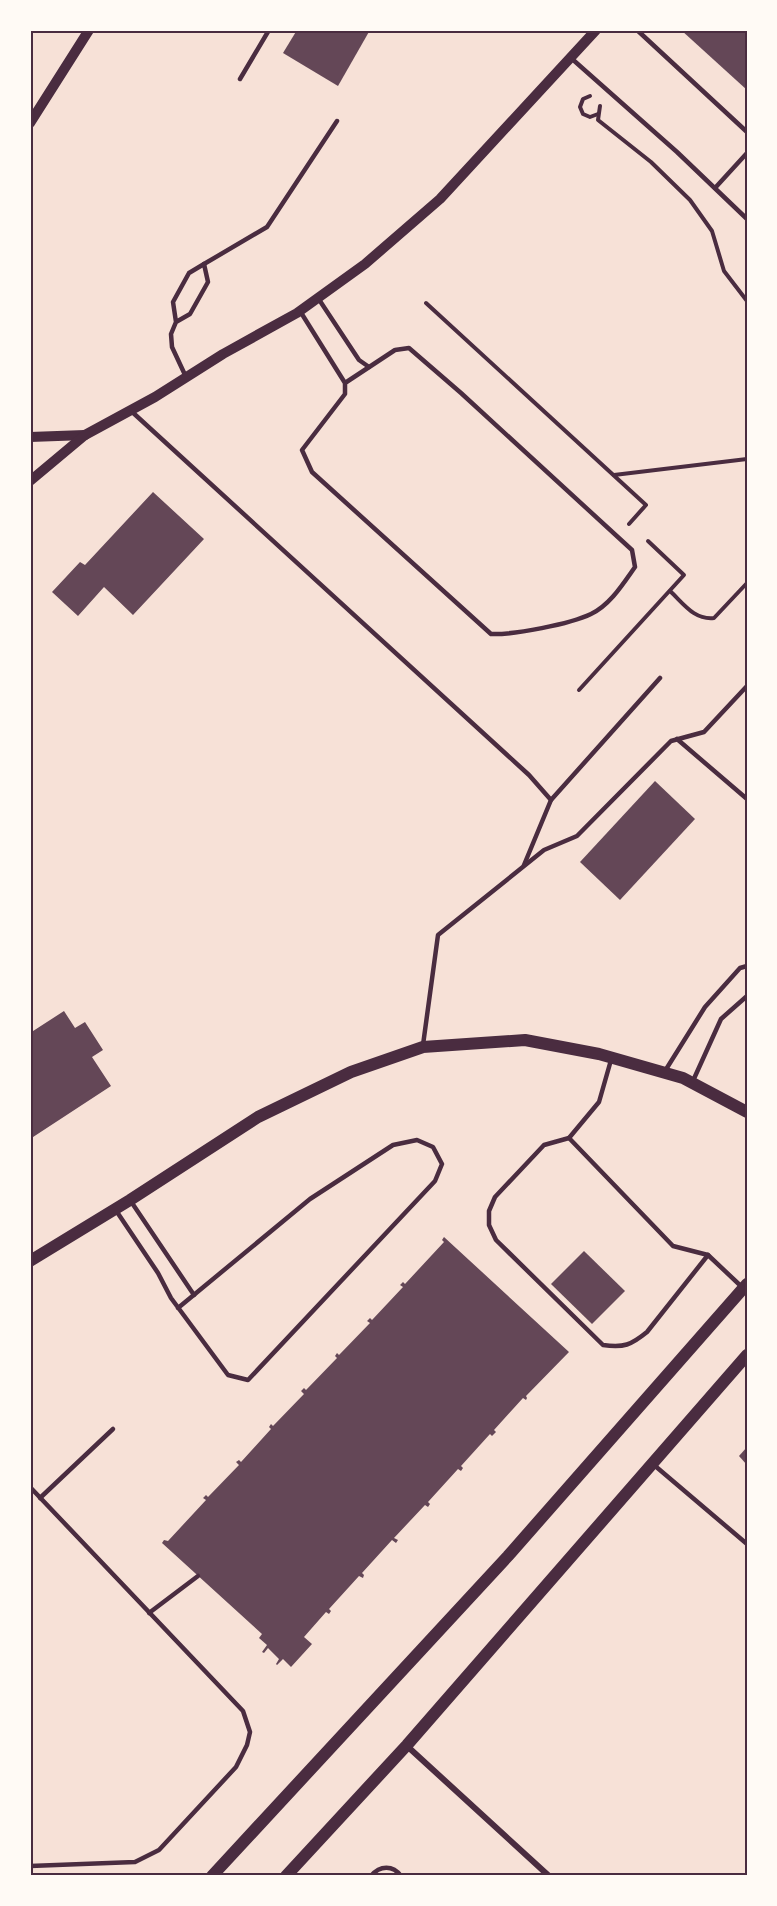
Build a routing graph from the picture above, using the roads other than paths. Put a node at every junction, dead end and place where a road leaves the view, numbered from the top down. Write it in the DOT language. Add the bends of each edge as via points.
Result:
graph roads {
  1 [pos="89,30"];
  2 [pos="269,30"];
  3 [pos="596,30"];
  4 [pos="637,30"];
  5 [pos="571,58"];
  6 [pos="240,79"];
  7 [pos="337,121"];
  8 [pos="30,123"];
  9 [pos="747,132"];
  10 [pos="747,153"];
  11 [pos="715,188"];
  12 [pos="747,219"];
  13 [pos="204,264"];
  14 [pos="318,298"];
  15 [pos="300,311"];
  16 [pos="176,322"];
  17 [pos="369,367"];
  18 [pos="186,377"];
  19 [pos="345,383"];
  20 [pos="130,410"];
  21 [pos="85,435"];
  22 [pos="30,437"];
  23 [pos="30,481"];
  24 [pos="660,678"];
  25 [pos="747,686"];
  26 [pos="677,739"];
  27 [pos="551,800"];
  28 [pos="747,800"];
  29 [pos="523,867"];
  30 [pos="747,966"];
  31 [pos="747,996"];
  32 [pos="423,1047"];
  33 [pos="612,1058"];
  34 [pos="664,1072"];
  35 [pos="692,1083"];
  36 [pos="747,1112"];
  37 [pos="569,1138"];
  38 [pos="130,1200"];
  39 [pos="115,1209"];
  40 [pos="708,1256"];
  41 [pos="30,1261"];
  42 [pos="745,1286"];
  43 [pos="194,1295"];
  44 [pos="178,1308"];
  45 [pos="747,1355"];
  46 [pos="113,1429"];
  47 [pos="652,1463"];
  48 [pos="30,1487"];
  49 [pos="40,1498"];
  50 [pos="747,1544"];
  51 [pos="198,1576"];
  52 [pos="149,1613"];
  53 [pos="407,1745"];
  54 [pos="30,1866"];
  55 [pos="212,1876"];
  56 [pos="286,1876"];
  57 [pos="371,1876"];
  58 [pos="402,1876"];
  59 [pos="549,1876"];
  1 -- 8 [label="street"];
  2 -- 6 [label="lane"];
  3 -- 5 [label="street"];
  4 -- 9 [label="lane"];
  5 -- 11 [label="lane"];
  5 -- 14 [label="street" via="440,200"];
  7 -- 13 [label="lane" via="267,227"];
  10 -- 11 [label="lane"];
  11 -- 12 [label="lane"];
  13 -- 16 [label="lane" via="189,273 173,302"];
  13 -- 16 [label="lane" via="208,282 190,314"];
  14 -- 15 [label="street"];
  14 -- 17 [label="lane" via="359,360"];
  15 -- 18 [label="street"];
  15 -- 19 [label="lane"];
  16 -- 18 [label="lane" via="171,334 172,348"];
  17 -- 19 [label="lane"];
  17 -- 19 [label="lane" via="394,350 409,348 461,393 632,550 635,567 616,593 591,614 533,629 491,634 312,472 302,450 345,394"];
  18 -- 20 [label="street"];
  20 -- 21 [label="street"];
  20 -- 27 [label="lane"];
  21 -- 22 [label="street"];
  21 -- 23 [label="street"];
  24 -- 27 [label="lane"];
  25 -- 26 [label="lane" via="704,732"];
  26 -- 28 [label="lane"];
  26 -- 29 [label="lane" via="577,836 544,850"];
  27 -- 29 [label="lane"];
  29 -- 32 [label="lane" via="438,935"];
  30 -- 34 [label="lane" via="740,968 705,1007"];
  31 -- 35 [label="lane" via="721,1019"];
  32 -- 33 [label="main road" via="525,1040"];
  32 -- 38 [label="main road" via="351,1072 258,1117"];
  33 -- 34 [label="main road"];
  33 -- 37 [label="lane" via="599,1102"];
  34 -- 35 [label="main road"];
  35 -- 36 [label="main road"];
  37 -- 40 [label="lane" via="673,1246"];
  37 -- 40 [label="lane" via="544,1145 495,1197 489,1225 496,1240 603,1345 620,1347 642,1337"];
  38 -- 39 [label="main road"];
  38 -- 43 [label="lane"];
  39 -- 41 [label="main road"];
  39 -- 44 [label="lane"];
  40 -- 42 [label="lane"];
  42 -- 55 [label="main road" via="508,1556"];
  43 -- 44 [label="lane"];
  43 -- 44 [label="lane" via="310,1198 393,1145 417,1140 433,1147 442,1164 435,1181 248,1380 228,1375"];
  45 -- 47 [label="main road"];
  46 -- 49 [label="lane"];
  47 -- 50 [label="lane"];
  47 -- 53 [label="main road"];
  48 -- 49 [label="lane"];
  49 -- 52 [label="lane"];
  51 -- 52 [label="lane"];
  52 -- 54 [label="lane" via="243,1712 250,1732 247,1745 236,1767 159,1850 135,1862"];
  53 -- 56 [label="main road"];
  53 -- 59 [label="street"];
  57 -- 58 [label="lane" via="387,1867"];
}
